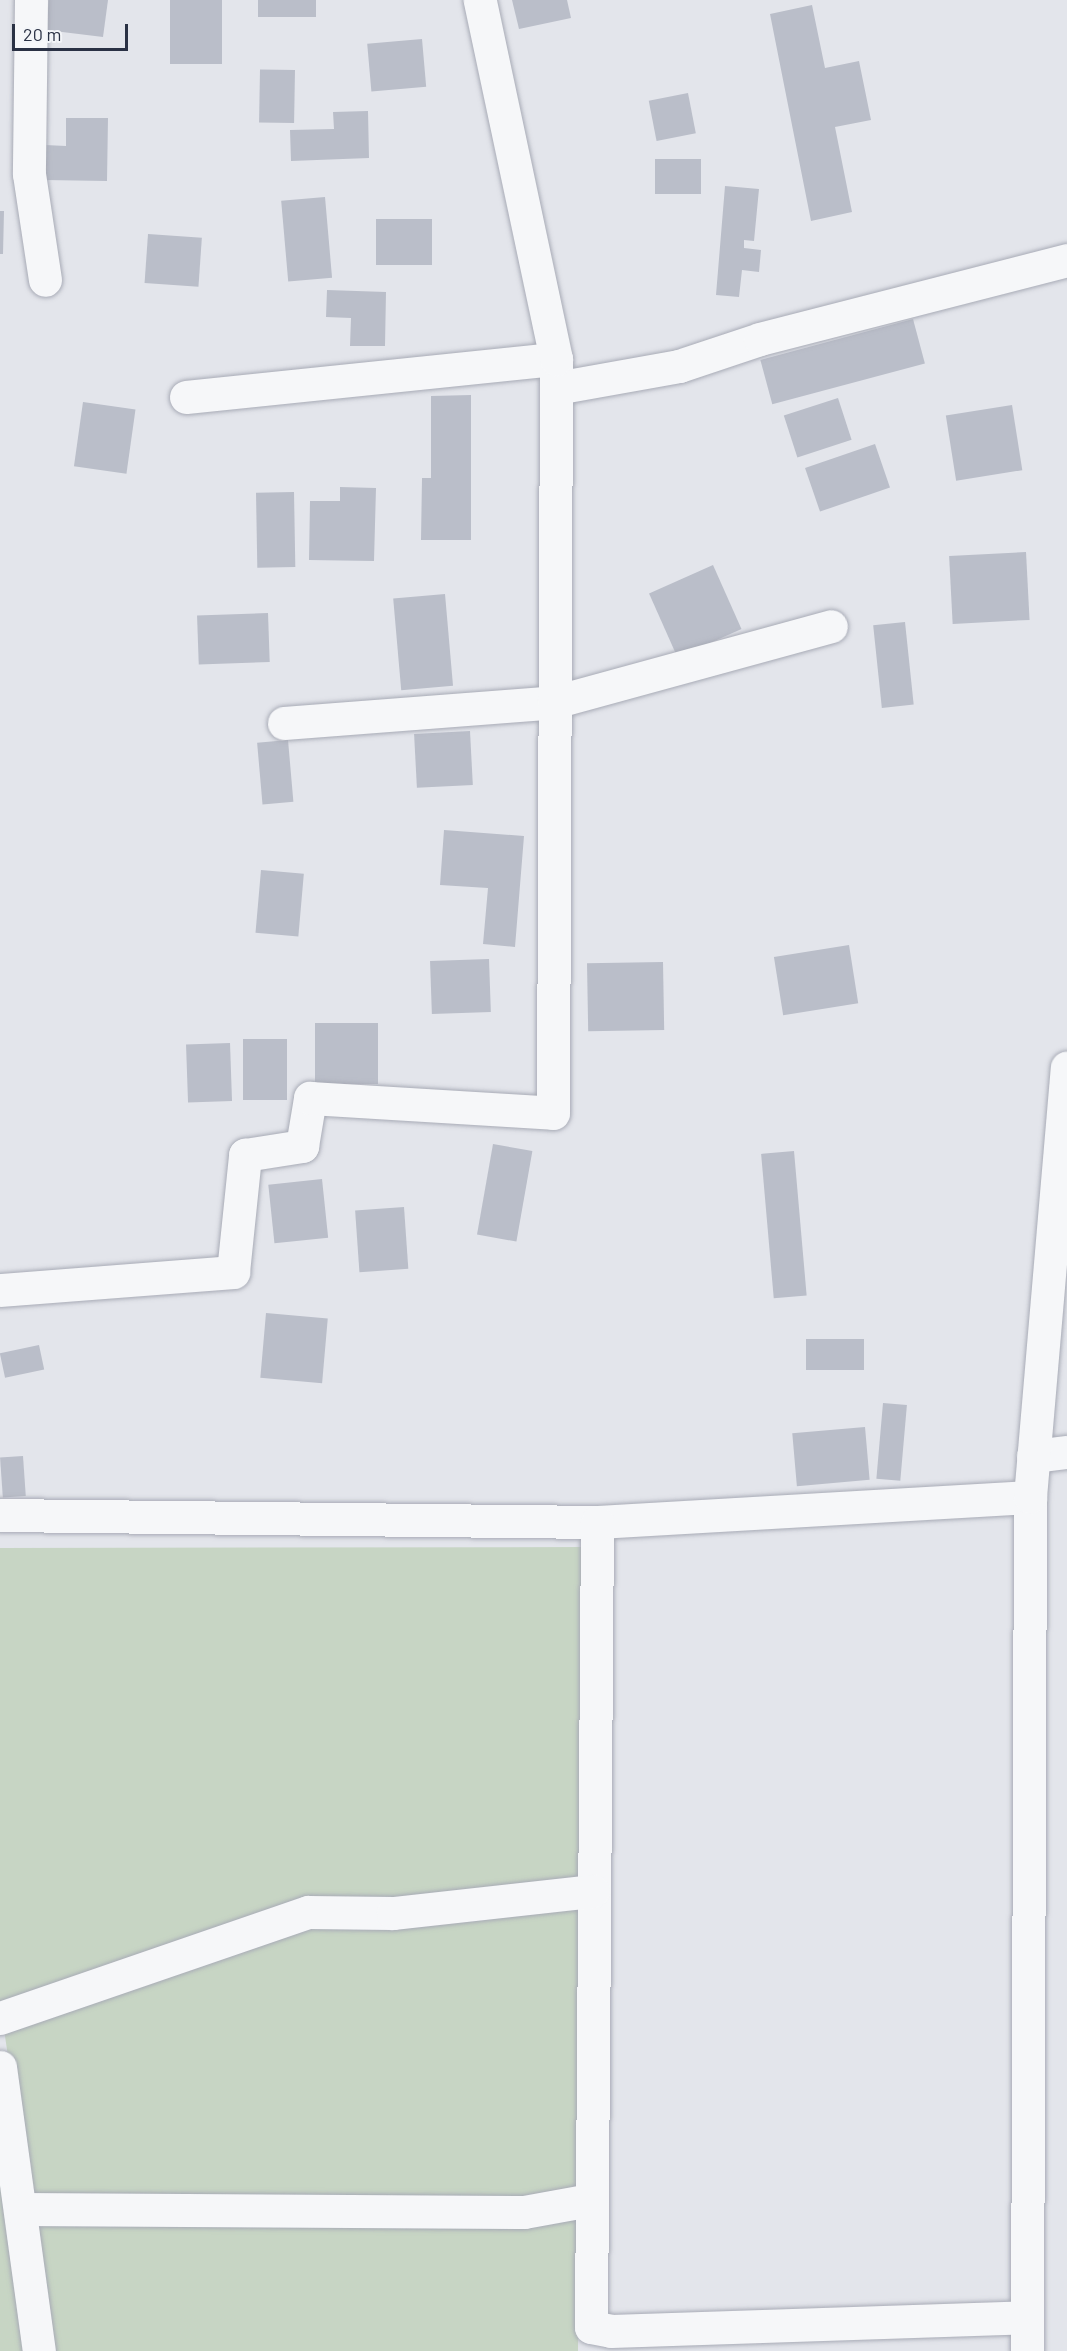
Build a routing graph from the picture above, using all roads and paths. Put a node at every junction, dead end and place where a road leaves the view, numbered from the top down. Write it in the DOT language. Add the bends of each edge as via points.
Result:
graph roads {
  1 [pos="31,0"];
  2 [pos="480,0"];
  3 [pos="1067,260"];
  4 [pos="45,280"];
  5 [pos="556,374"];
  6 [pos="186,397"];
  7 [pos="831,626"];
  8 [pos="554,702"];
  9 [pos="285,723"];
  10 [pos="1067,1068"];
  11 [pos="0,1290"];
  12 [pos="1067,1452"];
  13 [pos="1033,1456"];
  14 [pos="1030,1497"];
  15 [pos="0,1515"];
  16 [pos="597,1522"];
  17 [pos="593,1891"];
  18 [pos="0,2018"];
  19 [pos="0,2067"];
  20 [pos="590,2200"];
  21 [pos="20,2209"];
  22 [pos="1027,2317"];
  23 [pos="591,2339"];
  24 [pos="39,2351"];
  25 [pos="1027,2351"];
  1 -- 4 [label="street" via="29,174"];
  2 -- 5 [label="street"];
  3 -- 5 [label="street" via="760,339 679,366"];
  5 -- 6 [label="street"];
  5 -- 8 [label="street"];
  7 -- 8 [label="street"];
  8 -- 9 [label="street"];
  8 -- 11 [label="street" via="553,1113 310,1098 302,1146 245,1155 233,1272"];
  10 -- 13 [label="street"];
  12 -- 13 [label="street"];
  13 -- 14 [label="street"];
  14 -- 16 [label="street"];
  14 -- 22 [label="street"];
  15 -- 16 [label="street"];
  16 -- 17 [label="street"];
  17 -- 18 [label="street" via="393,1913 308,1912"];
  17 -- 20 [label="street"];
  19 -- 21 [label="street"];
  20 -- 21 [label="street" via="524,2212"];
  20 -- 23 [label="street"];
  21 -- 24 [label="street"];
  22 -- 23 [label="street" via="611,2331"];
  22 -- 25 [label="street"];
}
